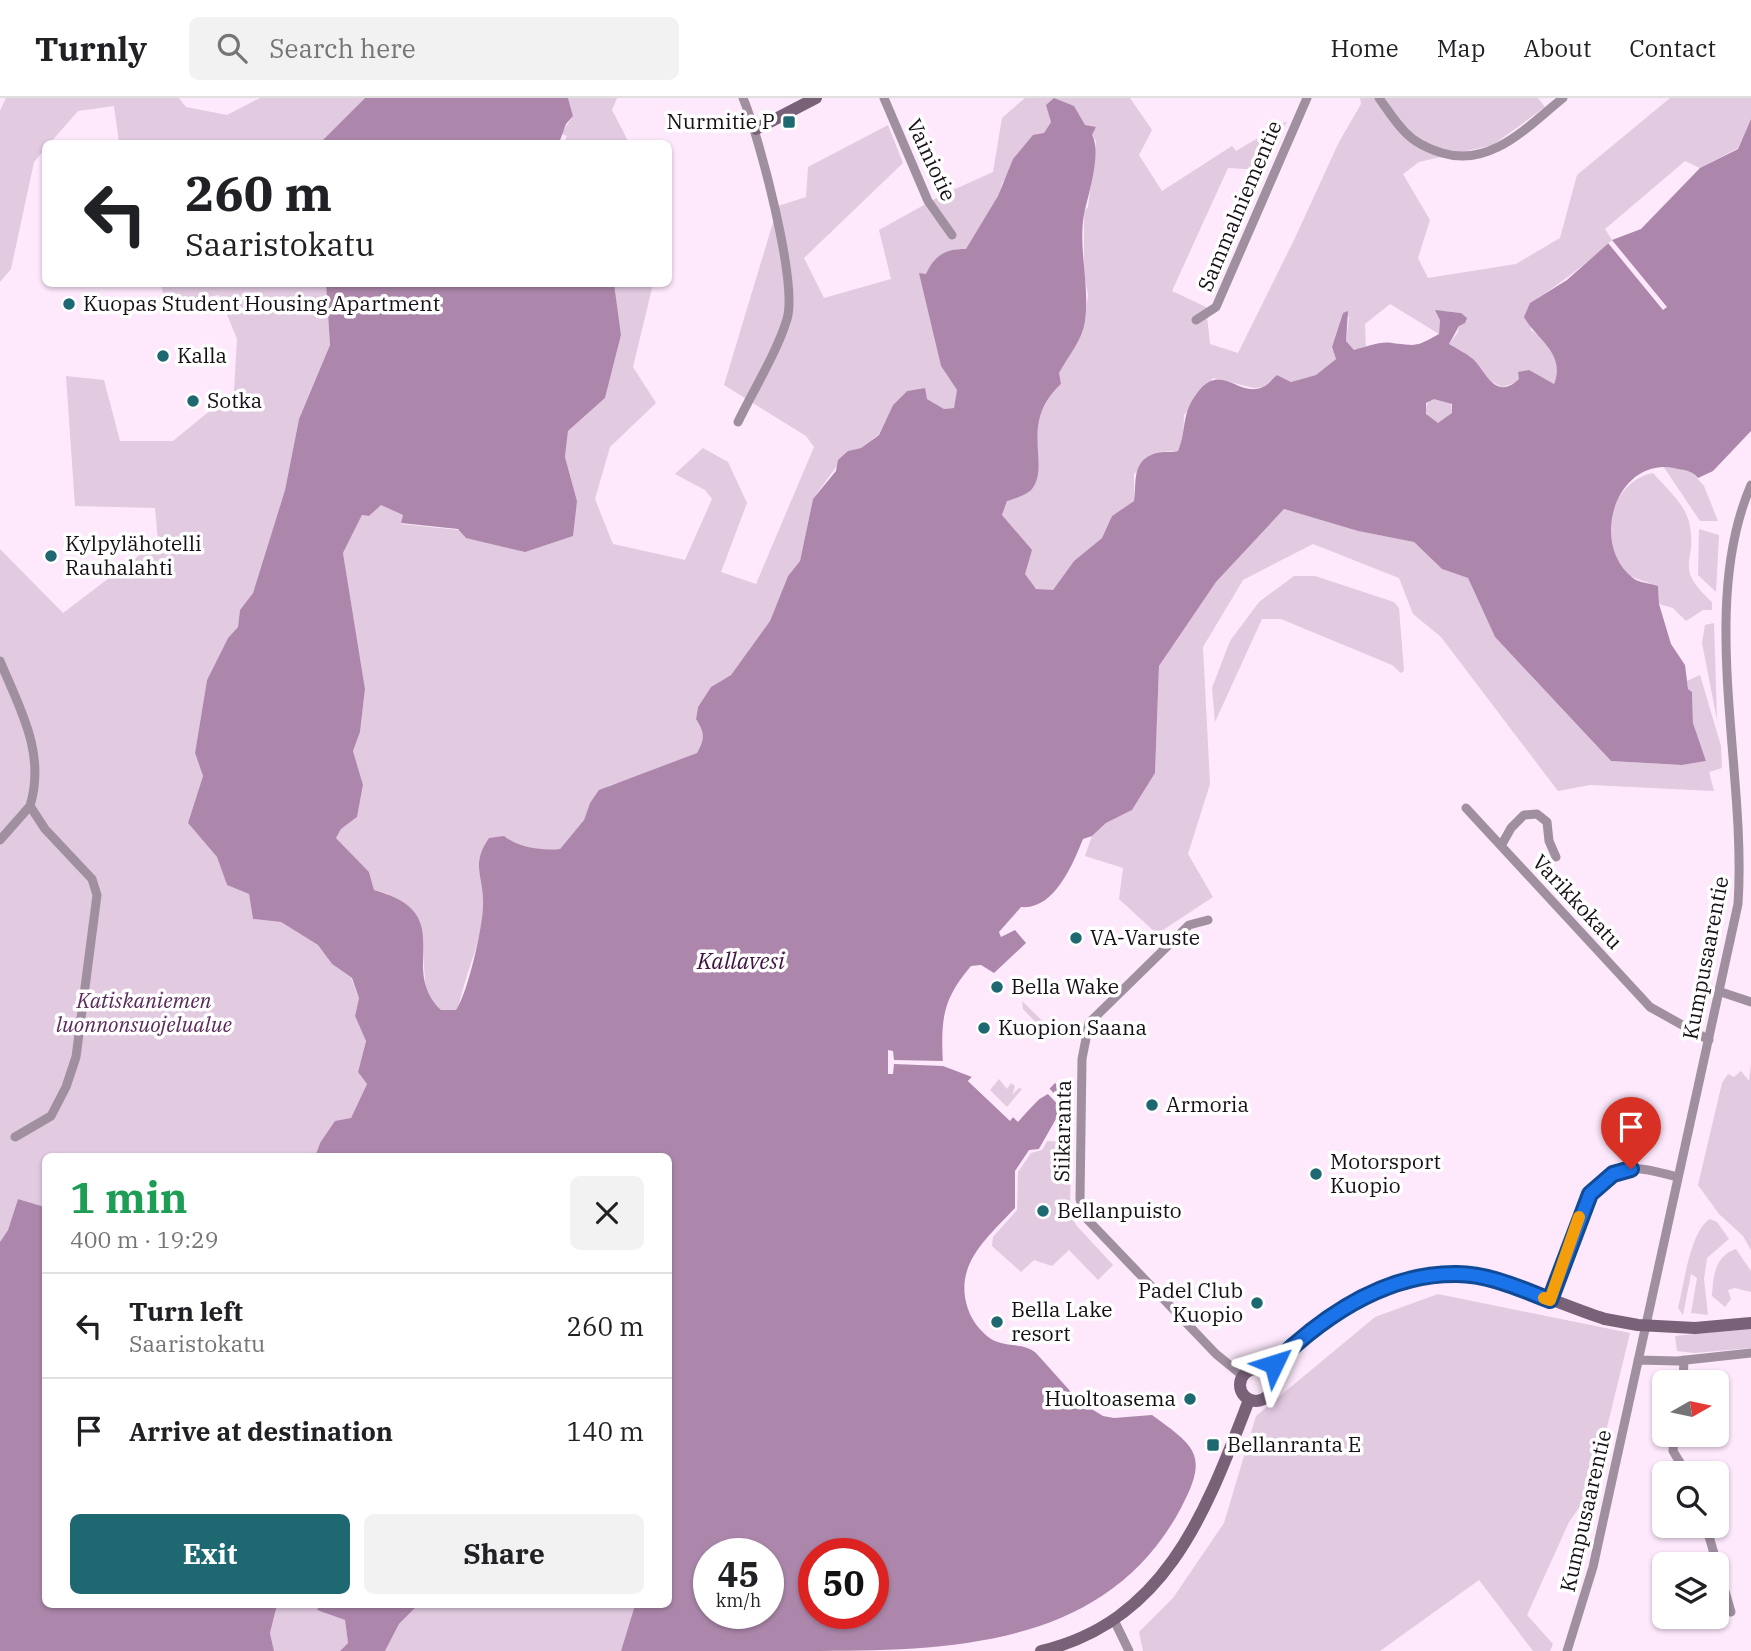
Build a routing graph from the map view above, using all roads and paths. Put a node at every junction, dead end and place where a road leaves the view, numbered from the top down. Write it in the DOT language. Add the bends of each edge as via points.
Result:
graph roads {
  1 [pos="743,98"];
  2 [pos="816,98"];
  3 [pos="884,98"];
  4 [pos="1307,98"];
  5 [pos="1379,98"];
  6 [pos="1563,98"];
  7 [pos="755,129"];
  8 [pos="953,235"];
  9 [pos="1196,320"];
  10 [pos="738,422"];
  11 [pos="1751,485"];
  12 [pos="0,661"];
  13 [pos="30,806"];
  14 [pos="1466,808"];
  15 [pos="0,840"];
  16 [pos="1501,846"];
  17 [pos="1556,856"];
  18 [pos="1208,920"];
  19 [pos="1721,992"];
  20 [pos="1751,1002"];
  21 [pos="1709,1040"];
  22 [pos="15,1136"];
  23 [pos="1678,1177"];
  24 [pos="1550,1300"];
  25 [pos="1751,1323"];
  26 [pos="1751,1353"];
  27 [pos="1638,1360"];
  28 [pos="1684,1360"];
  29 [pos="1684,1370"];
  30 [pos="1267,1373"];
  31 [pos="1243,1376"];
  32 [pos="1249,1400"];
  33 [pos="1709,1538"];
  34 [pos="1731,1612"];
  35 [pos="1114,1620"];
  36 [pos="1041,1651"];
  37 [pos="1129,1651"];
  38 [pos="1567,1651"];
  1 -- 7 [label="street"];
  2 -- 7 [label="main road"];
  3 -- 8 [label="street, Vainiotie" via="928,201"];
  4 -- 9 [label="street, Sammalniementie" via="1216,307"];
  5 -- 6 [label="street" via="1406,134 1427,148 1454,157 1477,158 1510,141"];
  7 -- 10 [label="street" via="789,281 788,318"];
  11 -- 19 [label="street, Kumpusaarentie" via="1734,538 1727,598 1741,860 1738,904"];
  12 -- 13 [label="street" via="35,747 37,784"];
  13 -- 15 [label="street"];
  13 -- 22 [label="street" via="92,879 97,895 76,1057 66,1087 51,1116"];
  14 -- 16 [label="street"];
  16 -- 17 [label="street, Varikkokatu" via="1524,815 1537,814 1547,822"];
  16 -- 21 [label="street, Varikkokatu" via="1650,1007"];
  18 -- 31 [label="street, Siikaranta" via="1189,925 1089,1023 1082,1059 1080,1199 1085,1217 1216,1354"];
  19 -- 20 [label="street"];
  19 -- 21 [label="street, Kumpusaarentie"];
  21 -- 23 [label="street, Kumpusaarentie"];
  23 -- 24 [label="street" via="1631,1169 1600,1183 1581,1211"];
  23 -- 27 [label="street, Kumpusaarentie"];
  24 -- 25 [label="main road, bridge" via="1638,1325 1695,1328"];
  24 -- 30 [label="main road" via="1492,1279 1458,1274 1387,1285 1307,1335"];
  26 -- 28 [label="street"];
  27 -- 28 [label="street"];
  27 -- 38 [label="street, Kumpusaarentie" via="1593,1567"];
  28 -- 29 [label="street"];
  30 -- 31 [label="main road" via="1253,1370"];
  30 -- 32 [label="main road" via="1271,1391 1263,1399"];
  31 -- 32 [label="main road" via="1242,1389"];
  32 -- 35 [label="main road" via="1209,1501 1172,1564 1137,1603"];
  33 -- 34 [label="street"];
  35 -- 36 [label="main road"];
  35 -- 37 [label="street"];
}
